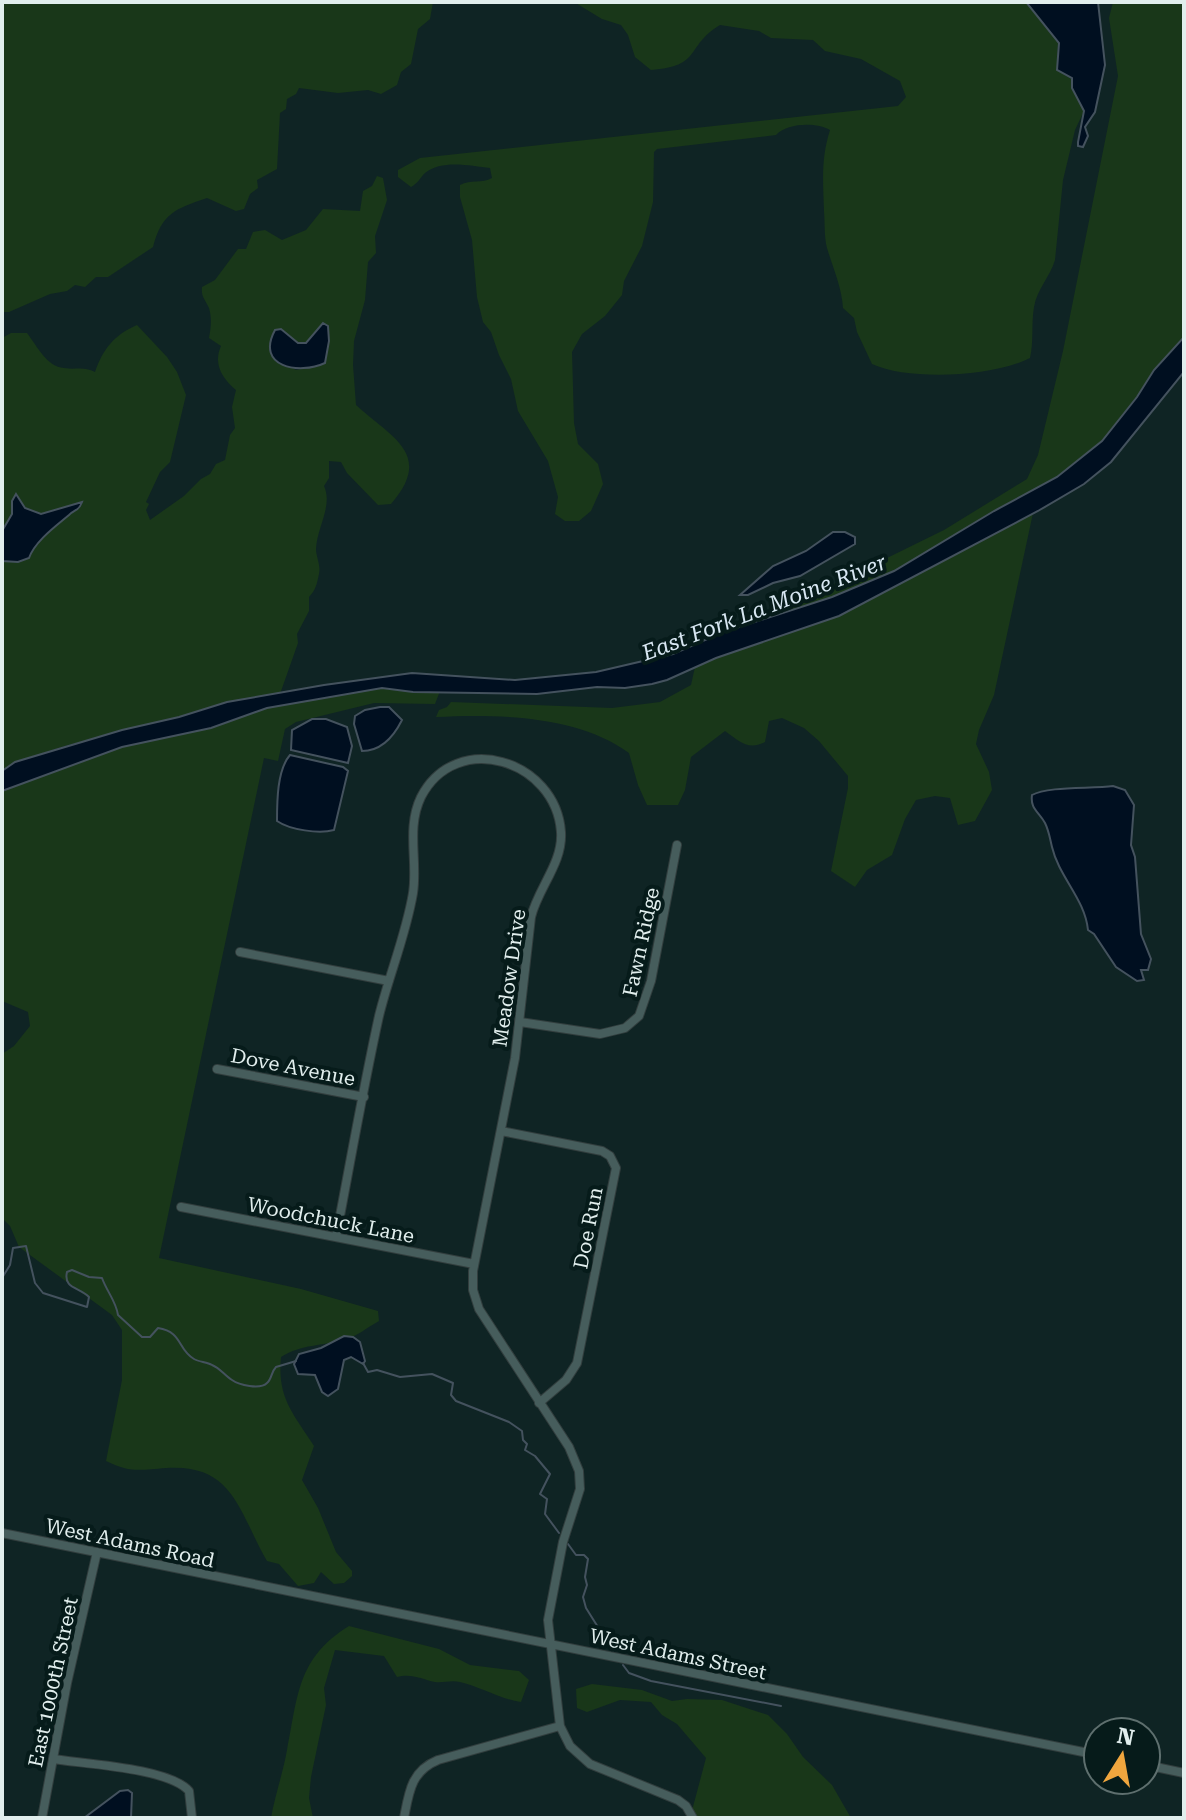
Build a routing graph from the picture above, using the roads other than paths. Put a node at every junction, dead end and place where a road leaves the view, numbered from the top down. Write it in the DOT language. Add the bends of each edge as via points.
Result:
graph roads {
  1 [pos="677,845"];
  2 [pos="240,952"];
  3 [pos="389,981"];
  4 [pos="520,1022"];
  5 [pos="217,1069"];
  6 [pos="364,1097"];
  7 [pos="501,1131"];
  8 [pos="181,1207"];
  9 [pos="336,1237"];
  10 [pos="474,1264"];
  11 [pos="539,1403"];
  12 [pos="2,1533"];
  13 [pos="97,1552"];
  14 [pos="251,1584"];
  15 [pos="551,1644"];
  16 [pos="560,1726"];
  17 [pos="1082,1752"];
  18 [pos="53,1759"];
  19 [pos="1162,1768"];
  20 [pos="1184,1773"];
  21 [pos="42,1818"];
  22 [pos="192,1818"];
  23 [pos="404,1818"];
  24 [pos="693,1818"];
  1 -- 4 [label="street, Fawn Ridge" via="651,981 639,1016 625,1028 600,1034"];
  2 -- 3 [label="street"];
  3 -- 4 [label="street, Meadow Drive" via="412,899 413,830 422,795 460,763 508,763 532,775 547,791 561,830 559,852 531,917"];
  3 -- 6 [label="street, Meadow Drive"];
  4 -- 7 [label="street, Meadow Drive"];
  5 -- 6 [label="street, Dove Avenue"];
  6 -- 9 [label="street, Meadow Drive"];
  7 -- 10 [label="street, Meadow Drive"];
  7 -- 11 [label="street, Doe Run" via="602,1151 616,1168 577,1363"];
  8 -- 9 [label="street, Woodchuck Lane"];
  9 -- 10 [label="street, Woodchuck Lane"];
  10 -- 11 [label="street, Meadow Drive" via="479,1309"];
  11 -- 15 [label="street, Meadow Drive" via="569,1447 580,1477 551,1598"];
  12 -- 13 [label="street, West Adams Road"];
  13 -- 14 [label="street, West Adams Road"];
  13 -- 18 [label="street, East 1000th Street"];
  14 -- 15 [label="street, West Adams Street"];
  15 -- 16 [label="street, Meadow Drive"];
  15 -- 17 [label="street, West Adams Street"];
  16 -- 23 [label="street" via="426,1766 411,1785"];
  16 -- 24 [label="street" via="570,1746 590,1764 678,1800"];
  18 -- 21 [label="street, East 1000th Street"];
  18 -- 22 [label="street" via="178,1781 189,1791"];
  19 -- 20 [label="street"];
}
